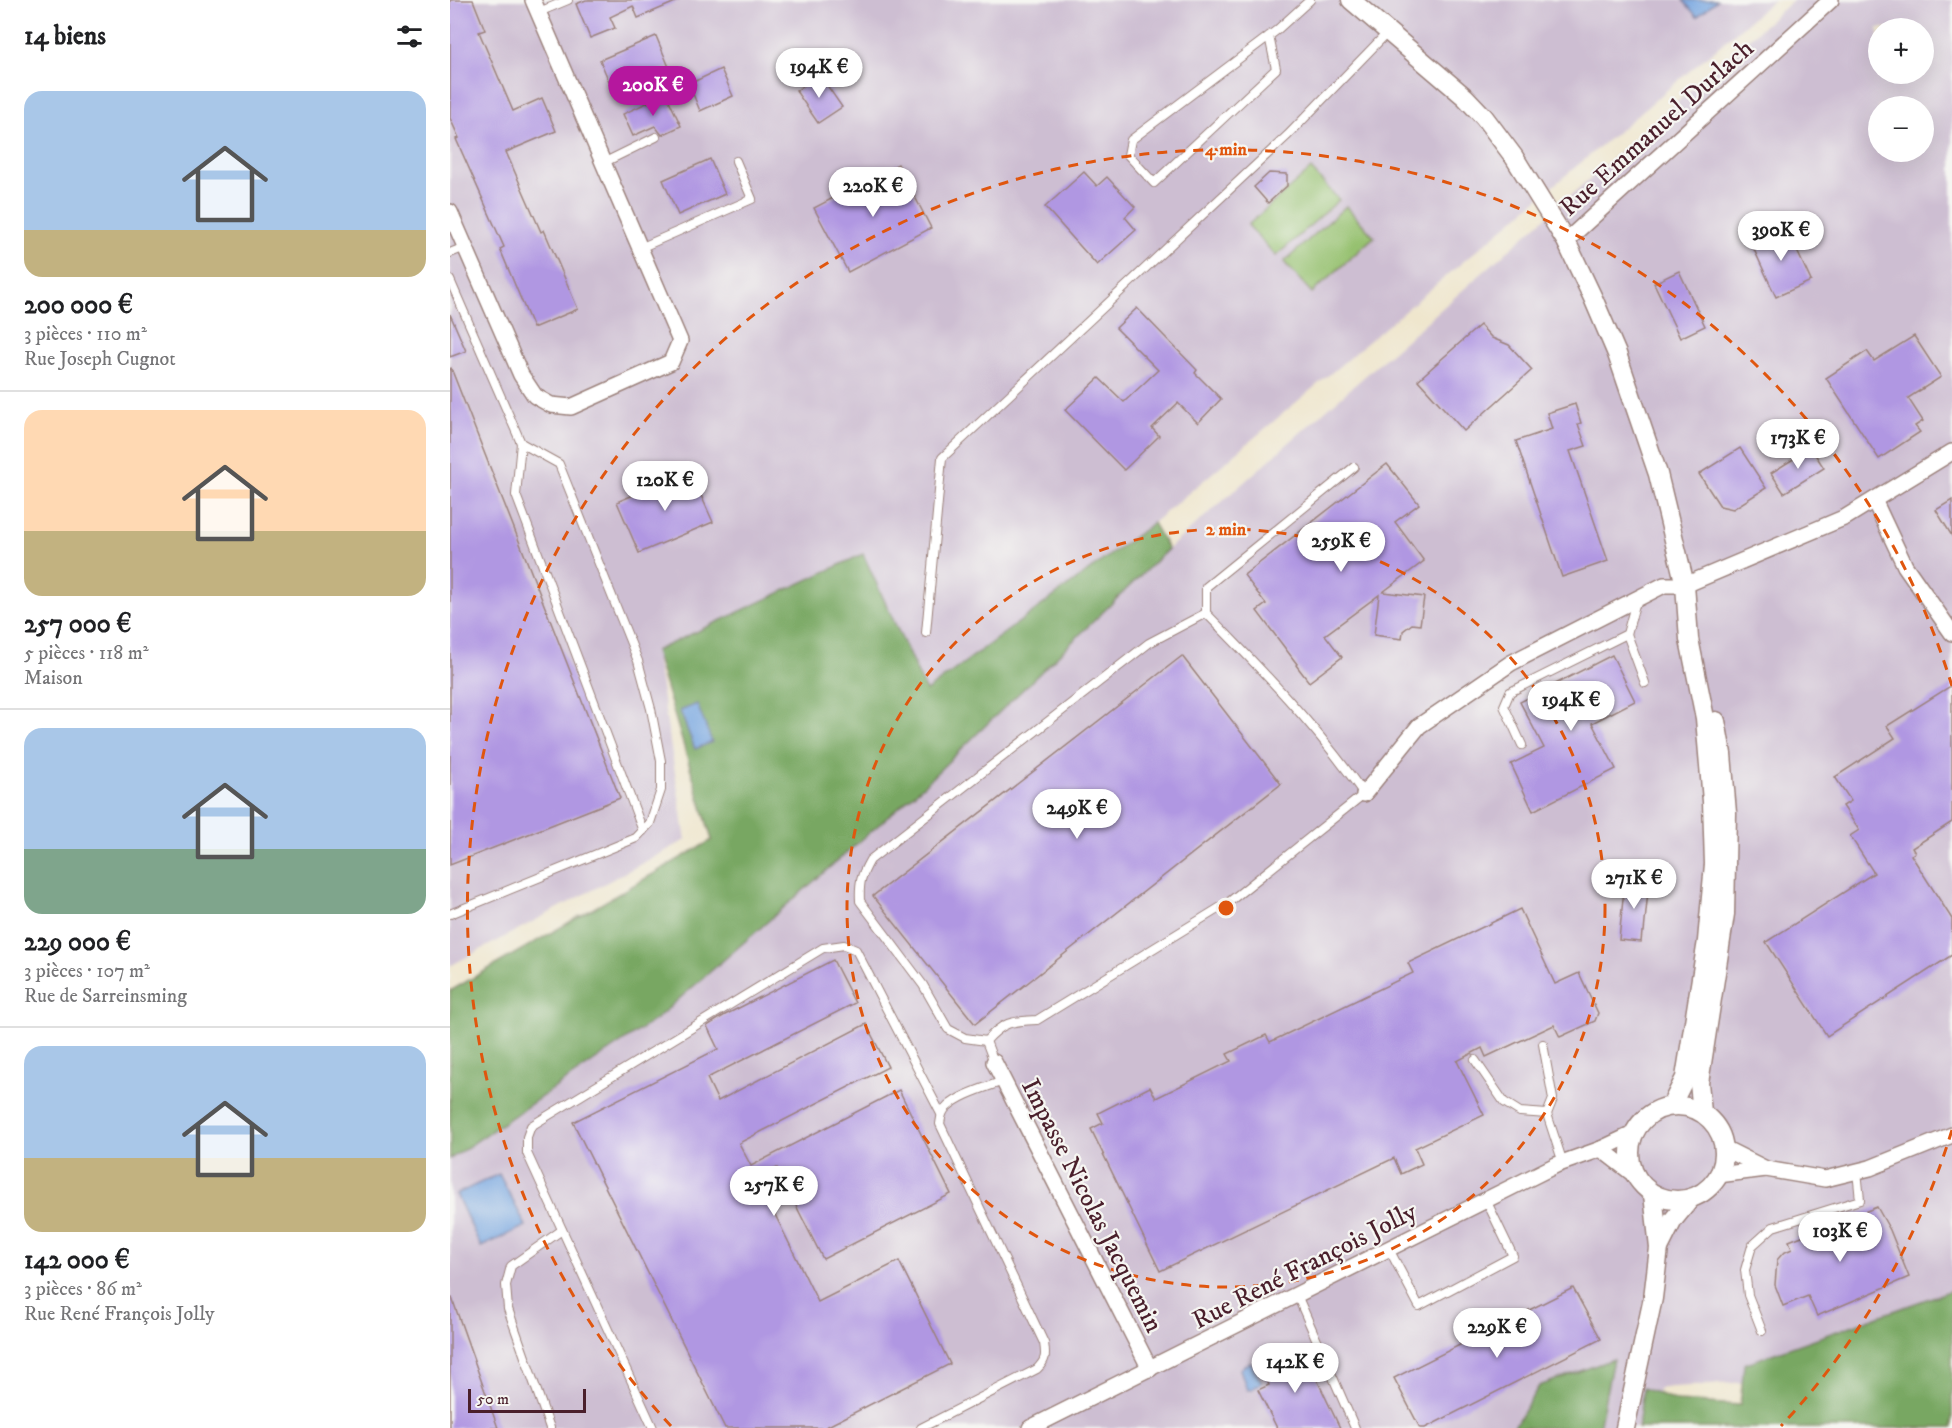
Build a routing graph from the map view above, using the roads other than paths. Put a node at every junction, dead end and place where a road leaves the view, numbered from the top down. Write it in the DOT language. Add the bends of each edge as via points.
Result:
graph roads {
  1 [pos="568,0"];
  2 [pos="1310,0"];
  3 [pos="1351,0"];
  4 [pos="1831,0"];
  5 [pos="536,6"];
  6 [pos="1389,32"];
  7 [pos="1269,36"];
  8 [pos="656,137"];
  9 [pos="736,161"];
  10 [pos="603,163"];
  11 [pos="450,212"];
  12 [pos="1566,241"];
  13 [pos="465,246"];
  14 [pos="640,248"];
  15 [pos="450,253"];
  16 [pos="450,280"];
  17 [pos="521,443"];
  18 [pos="1952,452"];
  19 [pos="1354,467"];
  20 [pos="1874,500"];
  21 [pos="1686,589"];
  22 [pos="1636,600"];
  23 [pos="1206,613"];
  24 [pos="926,633"];
  25 [pos="1952,633"];
  26 [pos="1627,634"];
  27 [pos="1645,683"];
  28 [pos="1522,745"];
  29 [pos="1364,794"];
  30 [pos="643,831"];
  31 [pos="450,914"];
  32 [pos="986,1041"];
  33 [pos="1543,1044"];
  34 [pos="1475,1060"];
  35 [pos="994,1062"];
  36 [pos="1003,1081"];
  37 [pos="1671,1106"];
  38 [pos="1702,1112"];
  39 [pos="941,1114"];
  40 [pos="1547,1114"];
  41 [pos="1633,1134"];
  42 [pos="1952,1135"];
  43 [pos="1724,1148"];
  44 [pos="1601,1149"];
  45 [pos="1563,1163"];
  46 [pos="1766,1169"];
  47 [pos="1857,1171"];
  48 [pos="1718,1175"];
  49 [pos="1636,1176"];
  50 [pos="1653,1194"];
  51 [pos="1691,1198"];
  52 [pos="1486,1200"];
  53 [pos="562,1230"];
  54 [pos="1659,1248"];
  55 [pos="1389,1249"];
  56 [pos="1297,1295"];
  57 [pos="1762,1331"];
  58 [pos="1150,1369"];
  59 [pos="550,1428"];
  60 [pos="652,1428"];
  61 [pos="921,1428"];
  62 [pos="1030,1428"];
  63 [pos="1355,1428"];
  64 [pos="1625,1428"];
  1 -- 5 [label="lane"];
  2 -- 7 [label="lane"];
  3 -- 6 [label="street"];
  4 -- 12 [label="street, Rue Emmanuel Durlach"];
  5 -- 10 [label="street"];
  6 -- 12 [label="street" via="1484,117 1514,156"];
  6 -- 24 [label="lane" via="1288,135 942,458"];
  7 -- 7 [label="lane" via="1131,140 1128,155 1154,183 1276,69"];
  8 -- 10 [label="lane"];
  9 -- 14 [label="lane" via="753,199"];
  10 -- 14 [label="street"];
  11 -- 13 [label="street"];
  12 -- 21 [label="street" via="1635,403 1658,474"];
  13 -- 14 [label="street" via="535,396 551,405 571,407 671,363 680,341"];
  13 -- 15 [label="lane"];
  16 -- 17 [label="lane"];
  17 -- 30 [label="lane" via="516,495"];
  17 -- 30 [label="lane" via="559,464 638,661 661,761 661,789 651,823"];
  18 -- 20 [label="street"];
  19 -- 23 [label="lane" via="1206,587"];
  20 -- 21 [label="street" via="1846,517"];
  20 -- 25 [label="street" via="1905,566"];
  21 -- 22 [label="street" via="1664,585"];
  21 -- 37 [label="street" via="1689,639 1705,718 1714,864 1707,941 1685,1078"];
  21 -- 38 [label="street" via="1700,629 1722,754 1727,813 1725,914 1699,1083"];
  22 -- 26 [label="lane"];
  22 -- 29 [label="street" via="1511,663 1419,726"];
  23 -- 29 [label="lane" via="1262,670"];
  23 -- 32 [label="lane" via="1149,643 870,860 861,876 860,901 923,986 948,1029 965,1038"];
  26 -- 27 [label="lane"];
  26 -- 28 [label="lane" via="1510,692 1504,706"];
  29 -- 32 [label="lane" via="1229,902 1037,1020 1013,1021 997,1028"];
  30 -- 31 [label="lane" via="636,838"];
  32 -- 35 [label="lane"];
  33 -- 40 [label="lane" via="1553,1099"];
  34 -- 40 [label="lane" via="1503,1102 1520,1112"];
  35 -- 36 [label="street, Impasse Nicolas Jacquemin"];
  36 -- 39 [label="lane" via="961,1098"];
  36 -- 58 [label="street, Impasse Nicolas Jacquemin"];
  37 -- 38 [label="street"];
  37 -- 41 [label="street" via="1648,1115"];
  38 -- 43 [label="street" via="1713,1122"];
  39 -- 53 [label="lane" via="856,950 844,945 823,948 531,1126 526,1137 527,1154"];
  39 -- 61 [label="lane" via="940,1124 1044,1343 1046,1356 1037,1369"];
  40 -- 45 [label="lane"];
  41 -- 44 [label="street, Rue René François Jolly"];
  41 -- 49 [label="street" via="1631,1163"];
  42 -- 47 [label="street"];
  43 -- 46 [label="street"];
  43 -- 48 [label="street"];
  44 -- 45 [label="street, Rue René François Jolly"];
  44 -- 49 [label="street"];
  45 -- 52 [label="street, Rue René François Jolly"];
  46 -- 47 [label="street" via="1825,1179"];
  46 -- 48 [label="street"];
  47 -- 57 [label="lane" via="1860,1200 1773,1227 1752,1245 1745,1270 1748,1295"];
  48 -- 51 [label="street" via="1702,1193"];
  49 -- 50 [label="street"];
  50 -- 51 [label="street" via="1665,1199"];
  50 -- 54 [label="street"];
  51 -- 54 [label="street" via="1672,1220"];
  52 -- 55 [label="street, Rue René François Jolly"];
  52 -- 55 [label="lane" via="1513,1256 1419,1306"];
  53 -- 59 [label="lane" via="511,1266 506,1285 508,1309"];
  53 -- 60 [label="lane"];
  54 -- 64 [label="street" via="1653,1298"];
  55 -- 56 [label="street, Rue René François Jolly"];
  56 -- 58 [label="street, Rue René François Jolly"];
  56 -- 63 [label="lane"];
  58 -- 62 [label="street, Rue René François Jolly"];
}
